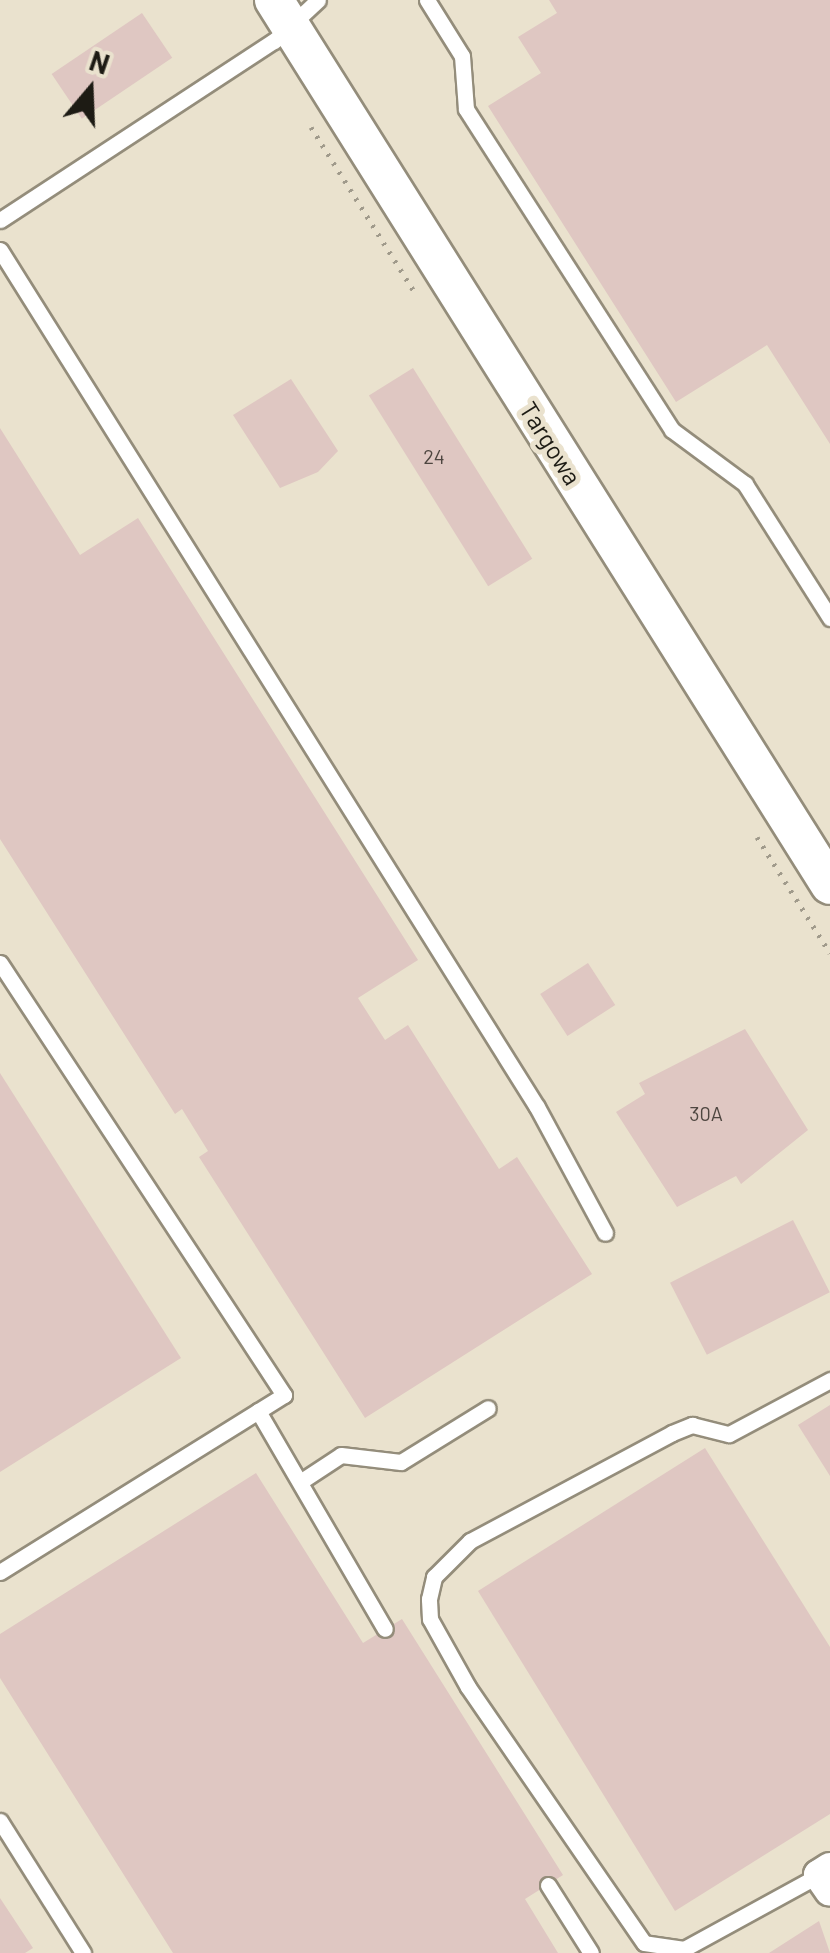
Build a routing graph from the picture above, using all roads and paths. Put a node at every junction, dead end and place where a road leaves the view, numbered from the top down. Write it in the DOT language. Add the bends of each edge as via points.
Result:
graph roads {
  1 [pos="318,0"];
  2 [pos="427,0"];
  3 [pos="283,14"];
  4 [pos="0,220"];
  5 [pos="0,250"];
  6 [pos="830,618"];
  7 [pos="830,884"];
  8 [pos="0,963"];
  9 [pos="604,1233"];
  10 [pos="830,1380"];
  11 [pos="488,1408"];
  12 [pos="258,1411"];
  13 [pos="303,1480"];
  14 [pos="0,1572"];
  15 [pos="386,1629"];
  16 [pos="0,1821"];
  17 [pos="826,1878"];
  18 [pos="548,1885"];
  19 [pos="83,1953"];
  20 [pos="591,1953"];
  1 -- 3 [label="lane"];
  2 -- 6 [label="lane" via="462,56 466,109 672,430 744,484"];
  3 -- 4 [label="lane"];
  3 -- 7 [label="street, Targowa"];
  5 -- 9 [label="lane" via="537,1106"];
  8 -- 12 [label="lane" via="284,1395"];
  10 -- 17 [label="lane" via="729,1434 692,1425 672,1433 470,1541 434,1576 429,1598 430,1620 468,1687 644,1944 684,1948"];
  11 -- 13 [label="lane" via="401,1462 341,1455"];
  12 -- 13 [label="lane"];
  12 -- 14 [label="lane"];
  13 -- 15 [label="lane"];
  16 -- 19 [label="lane"];
  18 -- 20 [label="lane"];
}
